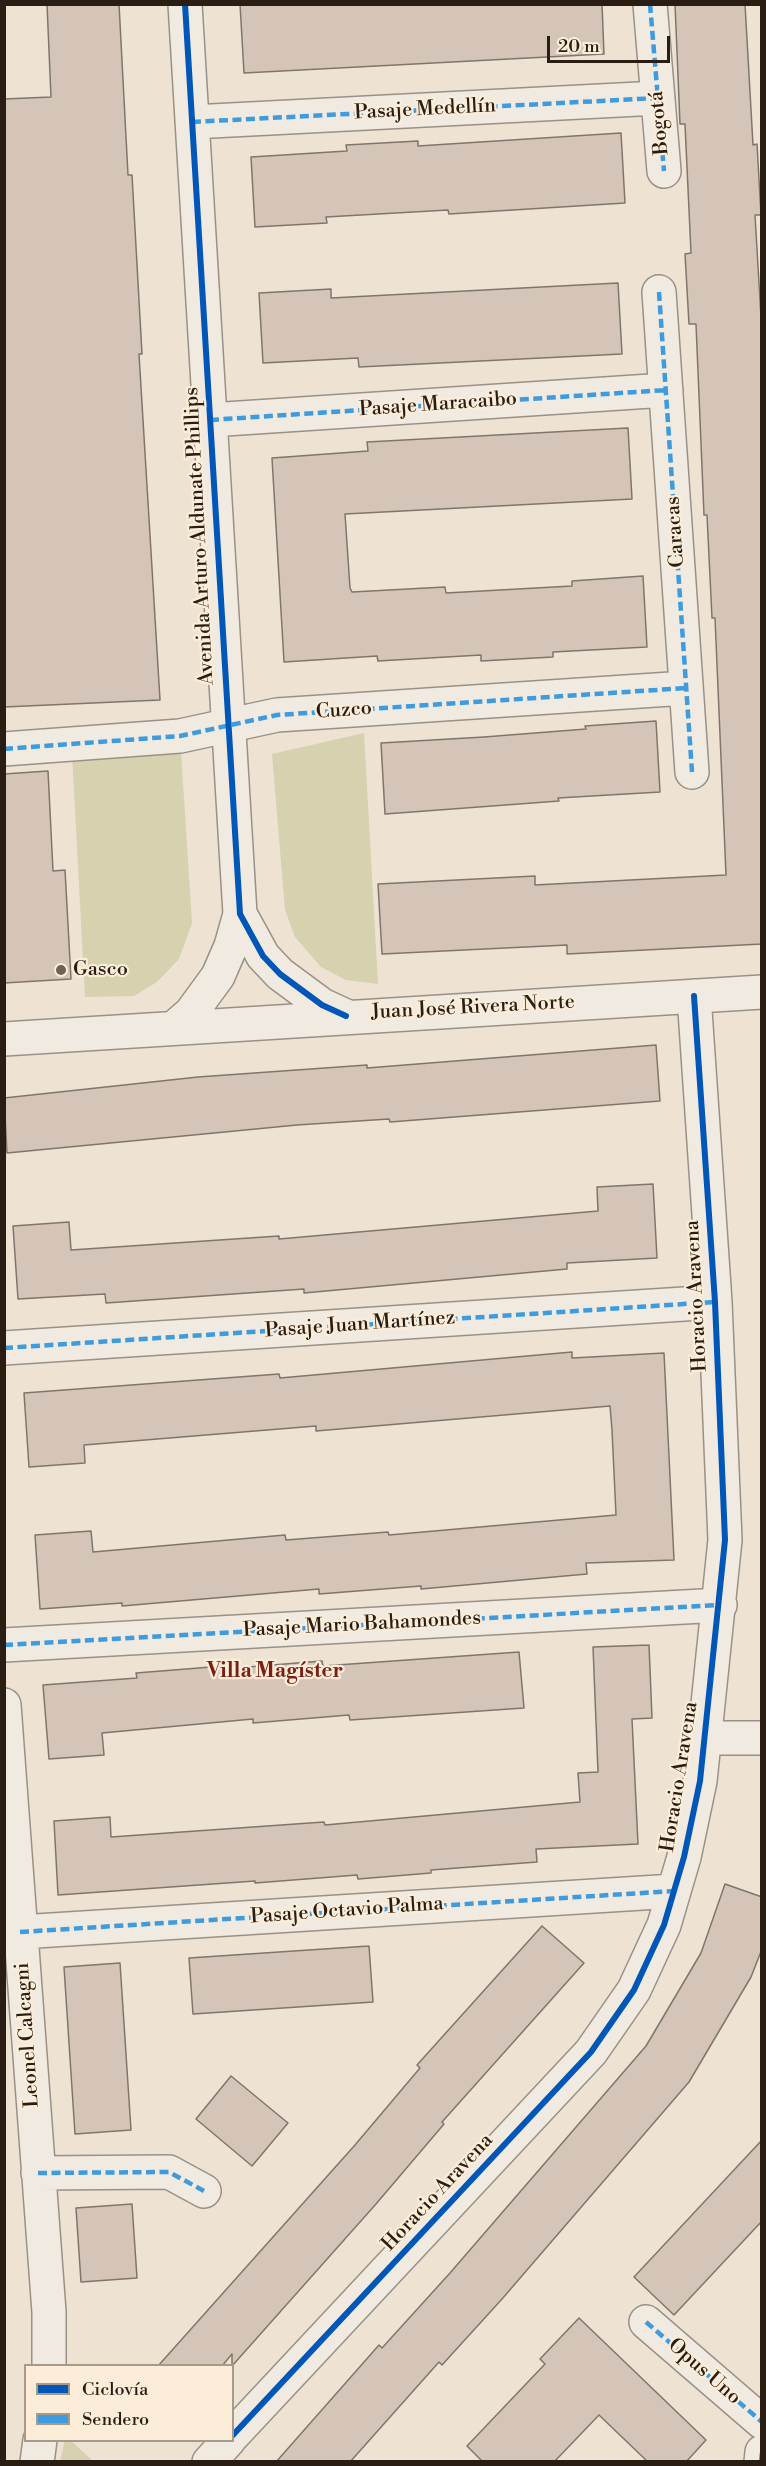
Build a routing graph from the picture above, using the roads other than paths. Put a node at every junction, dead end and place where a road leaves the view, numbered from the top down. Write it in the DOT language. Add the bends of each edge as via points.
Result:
graph roads {
  1 [pos="185,4"];
  2 [pos="650,4"];
  3 [pos="658,98"];
  4 [pos="192,122"];
  5 [pos="664,171"];
  6 [pos="659,292"];
  7 [pos="666,390"];
  8 [pos="210,420"];
  9 [pos="686,688"];
  10 [pos="228,726"];
  11 [pos="4,749"];
  12 [pos="692,772"];
  13 [pos="240,914"];
  14 [pos="762,992"];
  15 [pos="694,996"];
  16 [pos="346,1016"];
  17 [pos="175,1027"];
  18 [pos="4,1039"];
  19 [pos="715,1302"];
  20 [pos="4,1348"];
  21 [pos="720,1605"];
  22 [pos="4,1645"];
  23 [pos="4,1705"];
  24 [pos="705,1738"];
  25 [pos="762,1738"];
  26 [pos="674,1891"];
  27 [pos="21,1932"];
  28 [pos="38,2173"];
  29 [pos="204,2191"];
  30 [pos="646,2322"];
  31 [pos="49,2364"];
  32 [pos="762,2422"];
  33 [pos="234,2434"];
  34 [pos="40,2442"];
  35 [pos="227,2442"];
  36 [pos="762,2452"];
  37 [pos="38,2462"];
  38 [pos="209,2462"];
  39 [pos="761,2462"];
  1 -- 4 [label="street, Avenida Arturo Aldunate Phillips"];
  2 -- 3 [label="street, Bogotá"];
  3 -- 4 [label="street, Pasaje Medellín"];
  3 -- 5 [label="street, Bogotá"];
  4 -- 8 [label="street, Avenida Arturo Aldunate Phillips"];
  6 -- 7 [label="street, Caracas"];
  7 -- 8 [label="street, Pasaje Maracaibo"];
  7 -- 9 [label="street, Caracas"];
  8 -- 10 [label="street, Avenida Arturo Aldunate Phillips"];
  9 -- 10 [label="street, Cuzco" via="277,715"];
  9 -- 12 [label="street, Caracas"];
  10 -- 11 [label="street, Cuzco" via="180,736"];
  10 -- 13 [label="street, Avenida Arturo Aldunate Phillips"];
  13 -- 16 [label="street, Avenida Arturo Aldunate Phillips" via="263,956 280,974 322,1005"];
  13 -- 17 [label="street, Avenida Arturo Aldunate Phillips" via="218,976 191,1013"];
  14 -- 15 [label="street, Juan José Rivera Norte"];
  15 -- 16 [label="street, Juan José Rivera Norte"];
  15 -- 19 [label="street, Horacio Aravena"];
  16 -- 17 [label="street, Juan José Rivera Norte"];
  17 -- 18 [label="street, Juan José Rivera Norte"];
  19 -- 20 [label="street, Pasaje Juan Martínez"];
  19 -- 21 [label="street, Horacio Aravena" via="725,1540"];
  21 -- 22 [label="street, Pasaje Mario Bahamondes"];
  21 -- 24 [label="street, Horacio Aravena"];
  23 -- 27 [label="street, Leonel Calcagni"];
  24 -- 25 [label="street"];
  24 -- 26 [label="street, Horacio Aravena" via="693,1822"];
  26 -- 27 [label="street, Pasaje Octavio Palma"];
  26 -- 33 [label="street, Horacio Aravena" via="664,1925 634,1990 591,2052"];
  27 -- 28 [label="street, Leonel Calcagni"];
  28 -- 29 [label="street" via="169,2172"];
  28 -- 31 [label="street, Leonel Calcagni"];
  30 -- 32 [label="street, Opus Uno"];
  34 -- 37 [label="street"];
  35 -- 38 [label="street"];
  36 -- 39 [label="street"];
}
